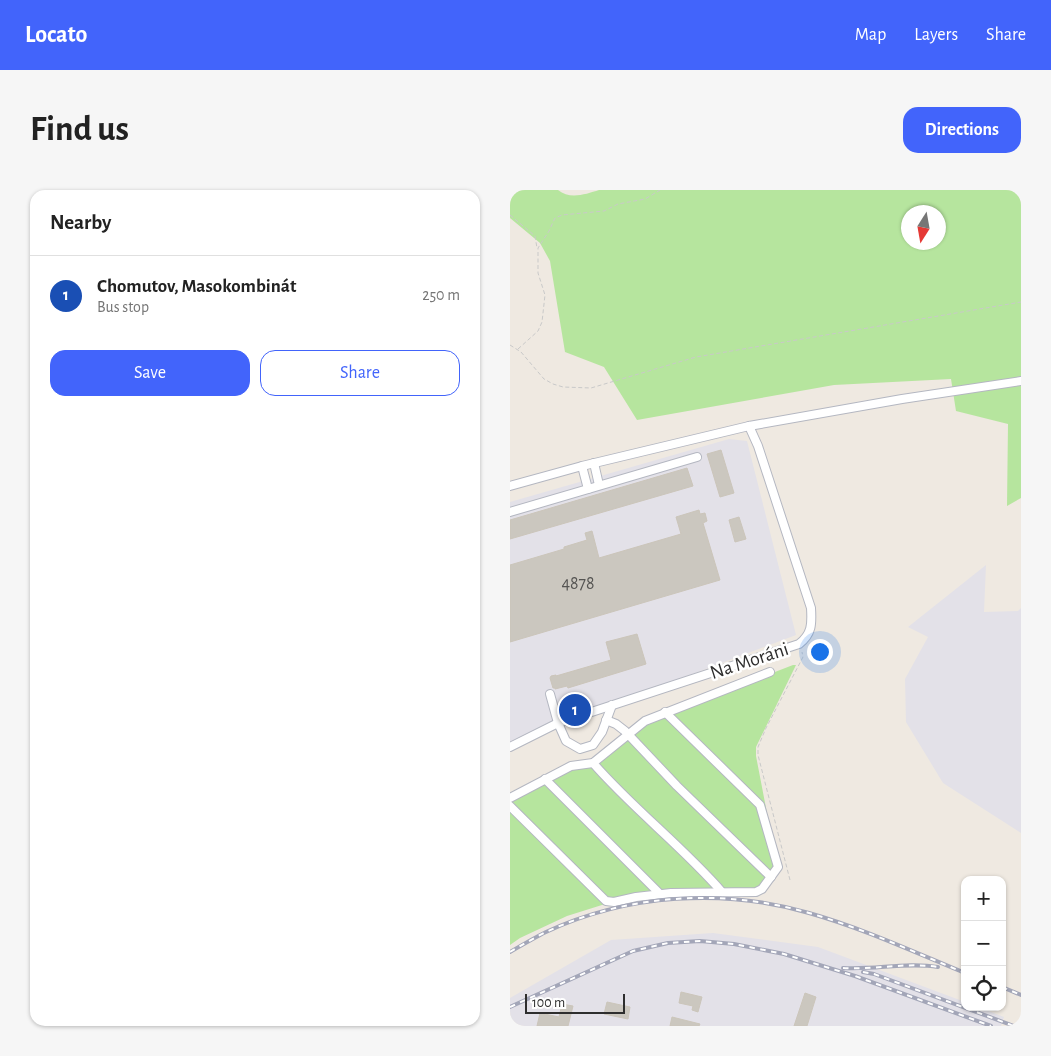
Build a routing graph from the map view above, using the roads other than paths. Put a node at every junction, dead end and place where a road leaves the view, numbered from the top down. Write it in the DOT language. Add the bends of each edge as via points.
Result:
graph roads {
  1 [pos="1021,381"];
  2 [pos="749,426"];
  3 [pos="698,457"];
  4 [pos="594,463"];
  5 [pos="582,466"];
  6 [pos="510,486"];
  7 [pos="599,486"];
  8 [pos="588,489"];
  9 [pos="510,512"];
  10 [pos="770,672"];
  11 [pos="550,694"];
  12 [pos="612,705"];
  13 [pos="665,712"];
  14 [pos="606,720"];
  15 [pos="558,722"];
  16 [pos="628,734"];
  17 [pos="510,748"];
  18 [pos="593,763"];
  19 [pos="545,779"];
  20 [pos="510,798"];
  21 [pos="510,806"];
  22 [pos="771,877"];
  23 [pos="722,892"];
  24 [pos="660,894"];
  1 -- 2 [label="street"];
  2 -- 4 [label="street"];
  2 -- 12 [label="street, Na Moráni" via="811,608 812,625 807,638 799,644"];
  3 -- 7 [label="street"];
  4 -- 5 [label="street"];
  4 -- 7 [label="street"];
  5 -- 6 [label="street"];
  5 -- 8 [label="street"];
  7 -- 8 [label="street"];
  8 -- 9 [label="street"];
  10 -- 13 [label="street"];
  11 -- 15 [label="street"];
  12 -- 14 [label="street"];
  12 -- 15 [label="street, Na Moráni"];
  13 -- 16 [label="street"];
  13 -- 22 [label="street" via="760,805 778,866"];
  14 -- 15 [label="street" via="593,745 580,749 566,741"];
  14 -- 16 [label="street"];
  15 -- 17 [label="street, Na Moráni"];
  16 -- 18 [label="street"];
  16 -- 22 [label="street"];
  18 -- 19 [label="street" via="571,766"];
  18 -- 23 [label="street"];
  19 -- 20 [label="street"];
  19 -- 24 [label="street"];
  21 -- 24 [label="street" via="606,901"];
  22 -- 23 [label="street" via="756,892"];
  23 -- 24 [label="street"];
}
